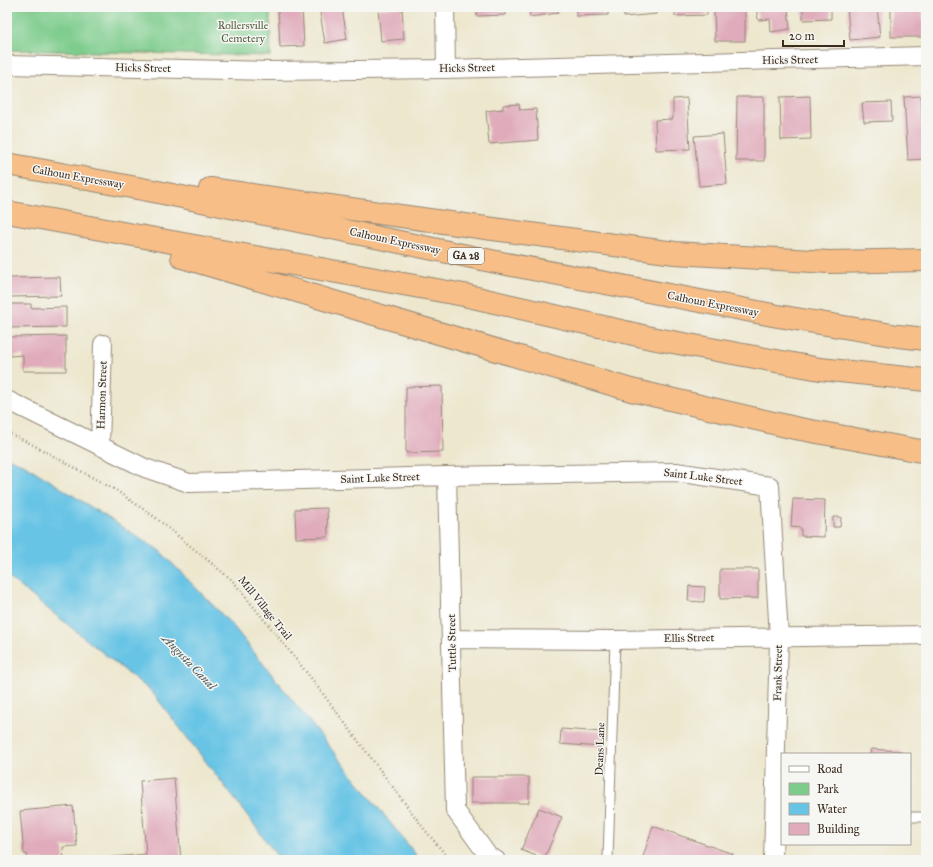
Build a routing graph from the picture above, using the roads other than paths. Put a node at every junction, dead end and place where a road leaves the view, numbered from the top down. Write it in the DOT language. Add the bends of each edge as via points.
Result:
graph roads {
  1 [pos="445,7"];
  2 [pos="926,56"];
  3 [pos="7,65"];
  4 [pos="446,69"];
  5 [pos="7,160"];
  6 [pos="7,164"];
  7 [pos="7,212"];
  8 [pos="67,223"];
  9 [pos="926,260"];
  10 [pos="926,339"];
  11 [pos="103,344"];
  12 [pos="926,380"];
  13 [pos="7,400"];
  14 [pos="100,446"];
  15 [pos="926,452"];
  16 [pos="447,476"];
  17 [pos="770,486"];
  18 [pos="926,634"];
  19 [pos="779,637"];
  20 [pos="452,639"];
  21 [pos="615,640"];
  22 [pos="778,816"];
  23 [pos="911,817"];
  24 [pos="926,818"];
  25 [pos="496,860"];
  26 [pos="608,860"];
  27 [pos="774,860"];
  1 -- 4 [label="street"];
  2 -- 4 [label="street, Hicks Street"];
  3 -- 4 [label="street, Hicks Street" via="267,71"];
  5 -- 9 [label="highway" via="675,253 829,262"];
  6 -- 10 [label="highway, Calhoun Expressway / GA 28" via="778,316"];
  7 -- 8 [label="highway"];
  8 -- 12 [label="highway" via="464,295 659,340 820,369"];
  8 -- 15 [label="highway" via="632,390 795,428"];
  11 -- 14 [label="street, Harmon Street"];
  13 -- 14 [label="street, Saint Luke Street"];
  14 -- 16 [label="street, Saint Luke Street" via="145,468 188,483"];
  16 -- 17 [label="street, Saint Luke Street" via="676,472"];
  16 -- 20 [label="street, Tuttle Street"];
  17 -- 19 [label="street, Frank Street"];
  18 -- 19 [label="street, Ellis Street"];
  19 -- 21 [label="street, Ellis Street"];
  19 -- 22 [label="street, Frank Street"];
  20 -- 21 [label="street, Ellis Street"];
  20 -- 25 [label="street, Tuttle Street" via="455,810 489,857"];
  21 -- 26 [label="lane, Deans Lane"];
  22 -- 27 [label="street, Frank Street"];
  23 -- 24 [label="lane"];
}
